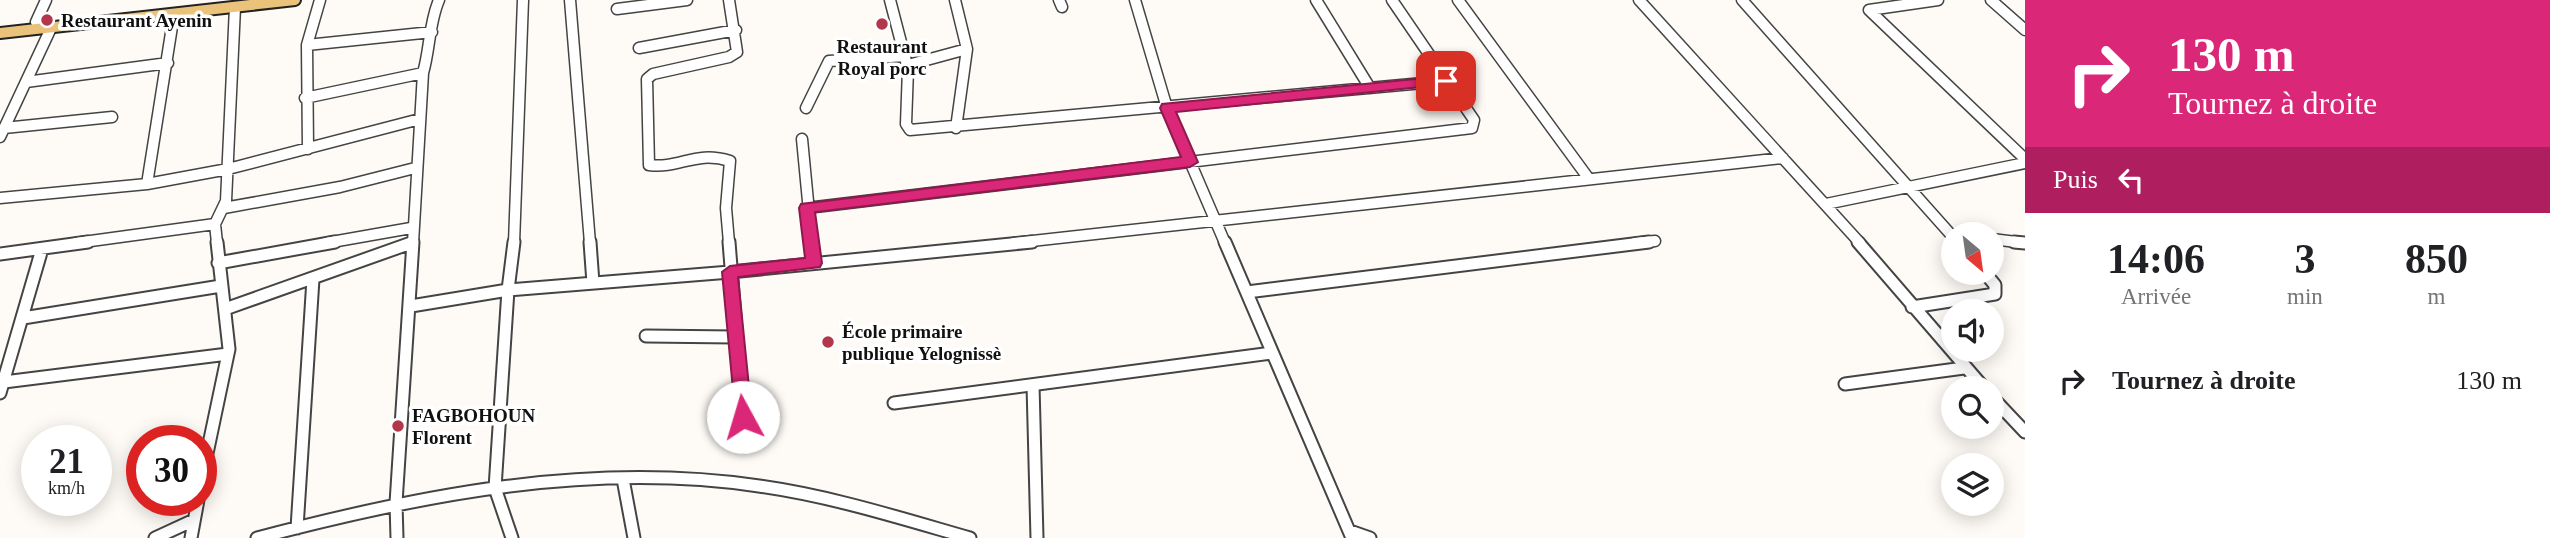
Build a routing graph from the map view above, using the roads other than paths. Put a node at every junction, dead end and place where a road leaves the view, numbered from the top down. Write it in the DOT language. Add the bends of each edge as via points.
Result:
graph roads {
  1 [pos="46,0"];
  2 [pos="246,0"];
  3 [pos="295,0"];
  4 [pos="320,0"];
  5 [pos="439,0"];
  6 [pos="523,0"];
  7 [pos="570,0"];
  8 [pos="687,0"];
  9 [pos="729,0"];
  10 [pos="890,0"];
  11 [pos="955,0"];
  12 [pos="1135,0"];
  13 [pos="1316,0"];
  14 [pos="1392,0"];
  15 [pos="1458,0"];
  16 [pos="1639,0"];
  17 [pos="1742,0"];
  18 [pos="1938,0"];
  19 [pos="1991,0"];
  20 [pos="233,3"];
  21 [pos="1883,3"];
  22 [pos="617,9"];
  23 [pos="174,14"];
  24 [pos="36,22"];
  25 [pos="0,26"];
  26 [pos="52,26"];
  27 [pos="736,30"];
  28 [pos="2025,30"];
  29 [pos="432,32"];
  30 [pos="0,33"];
  31 [pos="307,45"];
  32 [pos="639,48"];
  33 [pos="967,49"];
  34 [pos="906,60"];
  35 [pos="168,63"];
  36 [pos="423,73"];
  37 [pos="1446,81"];
  38 [pos="26,82"];
  39 [pos="1370,88"];
  40 [pos="306,98"];
  41 [pos="806,108"];
  42 [pos="1167,108"];
  43 [pos="13,109"];
  44 [pos="0,110"];
  45 [pos="112,117"];
  46 [pos="420,119"];
  47 [pos="956,128"];
  48 [pos="2,132"];
  49 [pos="802,139"];
  50 [pos="308,149"];
  51 [pos="1783,158"];
  52 [pos="2025,161"];
  53 [pos="1190,162"];
  54 [pos="415,168"];
  55 [pos="228,169"];
  56 [pos="1588,179"];
  57 [pos="147,184"];
  58 [pos="1910,189"];
  59 [pos="0,198"];
  60 [pos="1826,204"];
  61 [pos="224,208"];
  62 [pos="807,208"];
  63 [pos="1218,223"];
  64 [pos="215,224"];
  65 [pos="1941,224"];
  66 [pos="411,228"];
  67 [pos="2004,240"];
  68 [pos="1655,241"];
  69 [pos="411,243"];
  70 [pos="2025,243"];
  71 [pos="42,249"];
  72 [pos="0,254"];
  73 [pos="218,263"];
  74 [pos="814,263"];
  75 [pos="730,272"];
  76 [pos="313,279"];
  77 [pos="593,283"];
  78 [pos="1995,285"];
  79 [pos="220,286"];
  80 [pos="508,290"];
  81 [pos="1247,292"];
  82 [pos="411,306"];
  83 [pos="1912,307"];
  84 [pos="225,309"];
  85 [pos="23,318"];
  86 [pos="646,336"];
  87 [pos="735,337"];
  88 [pos="1272,353"];
  89 [pos="228,354"];
  90 [pos="1964,368"];
  91 [pos="1972,376"];
  92 [pos="1845,384"];
  93 [pos="1033,385"];
  94 [pos="2,387"];
  95 [pos="894,403"];
  96 [pos="2004,410"];
  97 [pos="743,417"];
  98 [pos="213,425"];
  99 [pos="2025,432"];
  100 [pos="623,480"];
  101 [pos="495,488"];
  102 [pos="396,503"];
  103 [pos="195,516"];
  104 [pos="194,520"];
  105 [pos="297,527"];
  106 [pos="1351,534"];
  107 [pos="155,538"];
  108 [pos="191,538"];
  109 [pos="257,538"];
  110 [pos="397,538"];
  111 [pos="512,538"];
  112 [pos="634,538"];
  113 [pos="970,538"];
  114 [pos="1037,538"];
  115 [pos="1370,538"];
  1 -- 24 [label="street"];
  2 -- 20 [label="main road"];
  3 -- 20 [label="main road"];
  4 -- 31 [label="street"];
  5 -- 29 [label="street"];
  6 -- 80 [label="street" via="517,222"];
  7 -- 77 [label="street"];
  8 -- 22 [label="street"];
  9 -- 27 [label="street"];
  10 -- 34 [label="street"];
  11 -- 33 [label="street"];
  12 -- 42 [label="street"];
  13 -- 39 [label="street"];
  14 -- 37 [label="street"];
  15 -- 56 [label="street"];
  16 -- 51 [label="street"];
  17 -- 58 [label="street"];
  18 -- 21 [label="street"];
  19 -- 28 [label="street"];
  20 -- 23 [label="main road"];
  20 -- 24 [label="main road"];
  20 -- 55 [label="street"];
  21 -- 52 [label="street" via="1870,10"];
  23 -- 26 [label="main road"];
  23 -- 35 [label="street"];
  24 -- 25 [label="main road"];
  26 -- 30 [label="main road"];
  26 -- 38 [label="street"];
  27 -- 32 [label="street"];
  27 -- 75 [label="street" via="737,52 729,57 647,79 649,165 659,168 701,155 730,161 726,208"];
  29 -- 31 [label="street"];
  29 -- 36 [label="street"];
  31 -- 40 [label="street"];
  33 -- 34 [label="street"];
  33 -- 47 [label="street"];
  34 -- 41 [label="street" via="831,61"];
  34 -- 47 [label="street" via="908,129"];
  35 -- 38 [label="street"];
  35 -- 57 [label="street"];
  36 -- 40 [label="street"];
  36 -- 46 [label="street"];
  37 -- 39 [label="street"];
  37 -- 53 [label="street" via="1474,120 1472,128"];
  38 -- 43 [label="street"];
  39 -- 42 [label="street"];
  40 -- 50 [label="street"];
  42 -- 47 [label="street"];
  42 -- 53 [label="street"];
  43 -- 44 [label="street"];
  43 -- 48 [label="street"];
  45 -- 48 [label="street"];
  46 -- 50 [label="street"];
  46 -- 54 [label="street"];
  49 -- 62 [label="street"];
  50 -- 55 [label="street"];
  51 -- 56 [label="street"];
  51 -- 60 [label="street"];
  52 -- 58 [label="street"];
  53 -- 62 [label="street"];
  53 -- 63 [label="street"];
  54 -- 61 [label="street"];
  54 -- 66 [label="street"];
  55 -- 57 [label="street"];
  55 -- 61 [label="street"];
  56 -- 63 [label="street"];
  57 -- 59 [label="street"];
  58 -- 60 [label="street"];
  58 -- 65 [label="street"];
  60 -- 83 [label="street"];
  61 -- 64 [label="street"];
  62 -- 74 [label="street"];
  63 -- 74 [label="street"];
  63 -- 81 [label="street"];
  64 -- 71 [label="street"];
  64 -- 73 [label="street"];
  66 -- 69 [label="street"];
  66 -- 73 [label="street"];
  67 -- 70 [label="street"];
  68 -- 81 [label="street"];
  69 -- 76 [label="street"];
  69 -- 82 [label="street"];
  71 -- 72 [label="street"];
  71 -- 85 [label="street"];
  73 -- 79 [label="street"];
  74 -- 75 [label="street"];
  75 -- 77 [label="street"];
  75 -- 87 [label="street"];
  76 -- 84 [label="street"];
  76 -- 105 [label="street"];
  77 -- 80 [label="street"];
  78 -- 83 [label="street" via="1995,294"];
  79 -- 84 [label="street"];
  79 -- 85 [label="street"];
  80 -- 82 [label="street"];
  80 -- 101 [label="street"];
  81 -- 88 [label="street"];
  82 -- 102 [label="street"];
  83 -- 90 [label="street"];
  84 -- 89 [label="street"];
  85 -- 94 [label="street"];
  86 -- 87 [label="street"];
  87 -- 97 [label="street"];
  88 -- 93 [label="street"];
  88 -- 106 [label="street"];
  89 -- 94 [label="street"];
  89 -- 98 [label="street"];
  90 -- 91 [label="street"];
  90 -- 92 [label="street"];
  93 -- 95 [label="street"];
  93 -- 114 [label="street"];
  96 -- 99 [label="street"];
  100 -- 101 [label="street"];
  100 -- 112 [label="street"];
  100 -- 113 [label="street" via="728,482 777,490"];
  101 -- 102 [label="street"];
  101 -- 111 [label="street"];
  102 -- 105 [label="street"];
  102 -- 110 [label="street"];
  103 -- 104 [label="street"];
  104 -- 107 [label="street"];
  104 -- 108 [label="street"];
  105 -- 109 [label="street"];
  106 -- 115 [label="street"];
}
